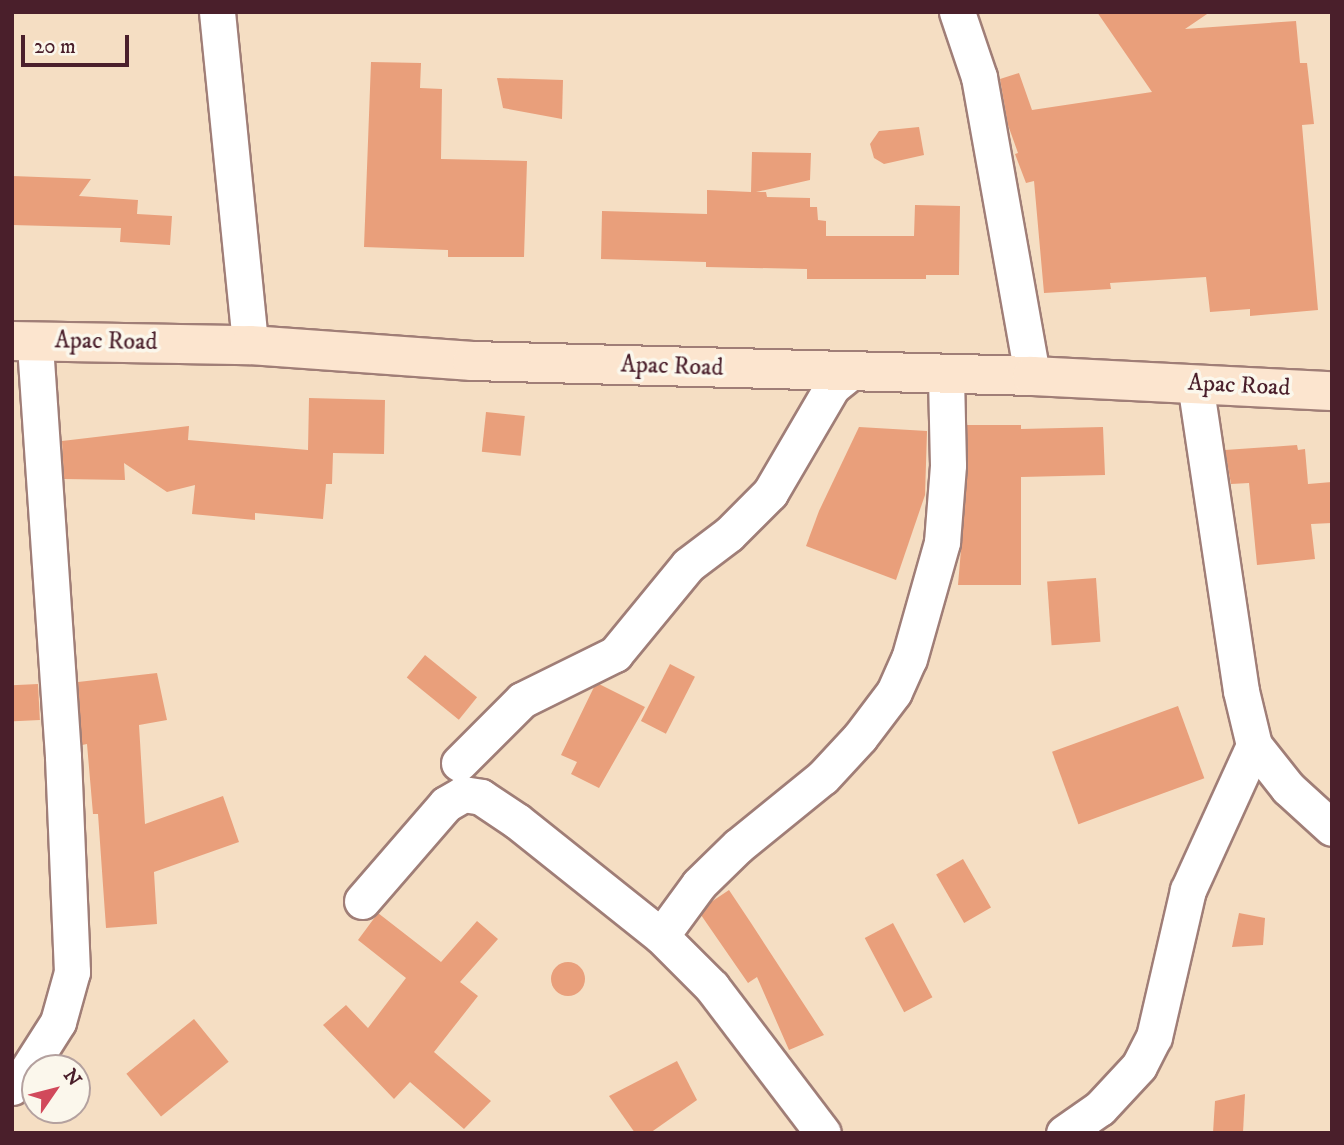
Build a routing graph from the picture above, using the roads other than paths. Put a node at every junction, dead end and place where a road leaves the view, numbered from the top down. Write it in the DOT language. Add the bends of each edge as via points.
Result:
graph roads {
  1 [pos="216,12"];
  2 [pos="957,12"];
  3 [pos="24,341"];
  4 [pos="250,345"];
  5 [pos="849,373"];
  6 [pos="946,376"];
  7 [pos="1032,376"];
  8 [pos="1195,383"];
  9 [pos="1332,391"];
  10 [pos="1254,745"];
  11 [pos="459,763"];
  12 [pos="1332,828"];
  13 [pos="362,901"];
  14 [pos="661,936"];
  15 [pos="12,1087"];
  16 [pos="823,1133"];
  17 [pos="1063,1133"];
  1 -- 4 [label="street"];
  2 -- 7 [label="street" via="979,78"];
  3 -- 4 [label="main road, Apac Road"];
  3 -- 15 [label="street" via="62,757 72,972 58,1022"];
  4 -- 5 [label="main road, Apac Road" via="472,361"];
  5 -- 6 [label="main road, Apac Road"];
  5 -- 11 [label="street" via="832,387 770,493 729,534 688,565 615,654 522,700"];
  6 -- 7 [label="main road, Apac Road"];
  6 -- 14 [label="street" via="948,465 942,542 898,684 823,777 699,884"];
  7 -- 8 [label="main road, Apac Road"];
  8 -- 9 [label="main road, Apac Road"];
  8 -- 10 [label="street" via="1241,691"];
  10 -- 12 [label="street" via="1287,788"];
  10 -- 17 [label="street" via="1188,890 1154,1037 1139,1066 1100,1108"];
  13 -- 14 [label="street" via="425,825 463,794 481,797 517,821"];
  14 -- 16 [label="street" via="712,987"];
}
